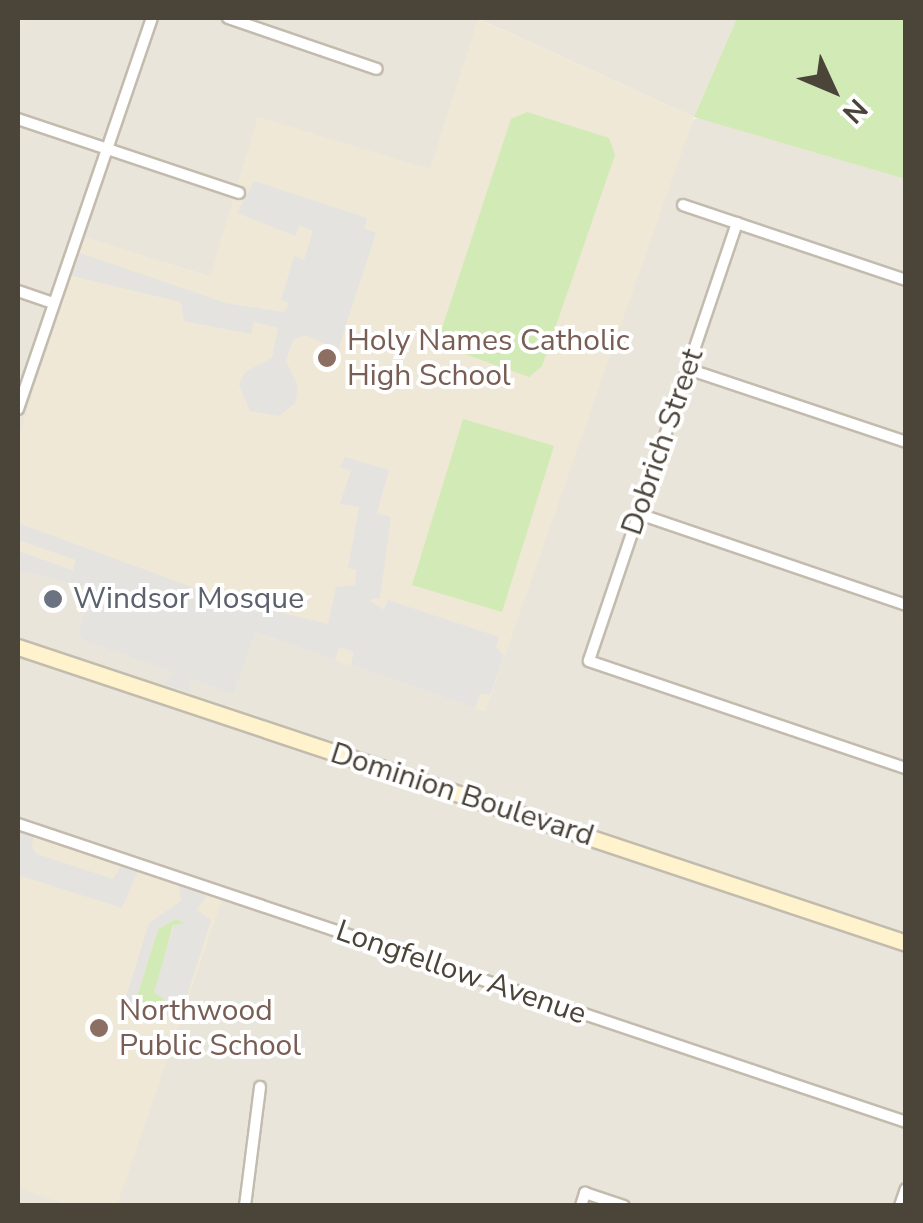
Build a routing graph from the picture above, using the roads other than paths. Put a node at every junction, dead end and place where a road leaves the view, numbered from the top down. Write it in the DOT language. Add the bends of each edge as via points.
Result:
graph roads {
  1 [pos="152,18"];
  2 [pos="228,18"];
  3 [pos="378,69"];
  4 [pos="18,119"];
  5 [pos="106,149"];
  6 [pos="239,194"];
  7 [pos="683,205"];
  8 [pos="737,223"];
  9 [pos="906,280"];
  10 [pos="18,292"];
  11 [pos="53,303"];
  12 [pos="688,369"];
  13 [pos="18,409"];
  14 [pos="906,442"];
  15 [pos="639,514"];
  16 [pos="906,605"];
  17 [pos="18,648"];
  18 [pos="906,768"];
  19 [pos="18,824"];
  20 [pos="906,943"];
  21 [pos="260,1087"];
  22 [pos="906,1122"];
  23 [pos="906,1190"];
  24 [pos="244,1206"];
  25 [pos="581,1206"];
  26 [pos="624,1206"];
  27 [pos="900,1206"];
  1 -- 5 [label="street"];
  2 -- 3 [label="street"];
  4 -- 5 [label="street"];
  5 -- 6 [label="street"];
  5 -- 11 [label="street"];
  7 -- 8 [label="street"];
  8 -- 9 [label="street"];
  8 -- 12 [label="street, Dobrich Street"];
  10 -- 11 [label="street"];
  11 -- 13 [label="street"];
  12 -- 14 [label="street"];
  12 -- 15 [label="street, Dobrich Street"];
  15 -- 16 [label="street"];
  15 -- 18 [label="street, Dobrich Street" via="589,660"];
  17 -- 20 [label="street, Dominion Boulevard"];
  19 -- 22 [label="street, Longfellow Avenue"];
  21 -- 24 [label="street"];
  23 -- 27 [label="street"];
  25 -- 26 [label="street" via="586,1192"];
}
